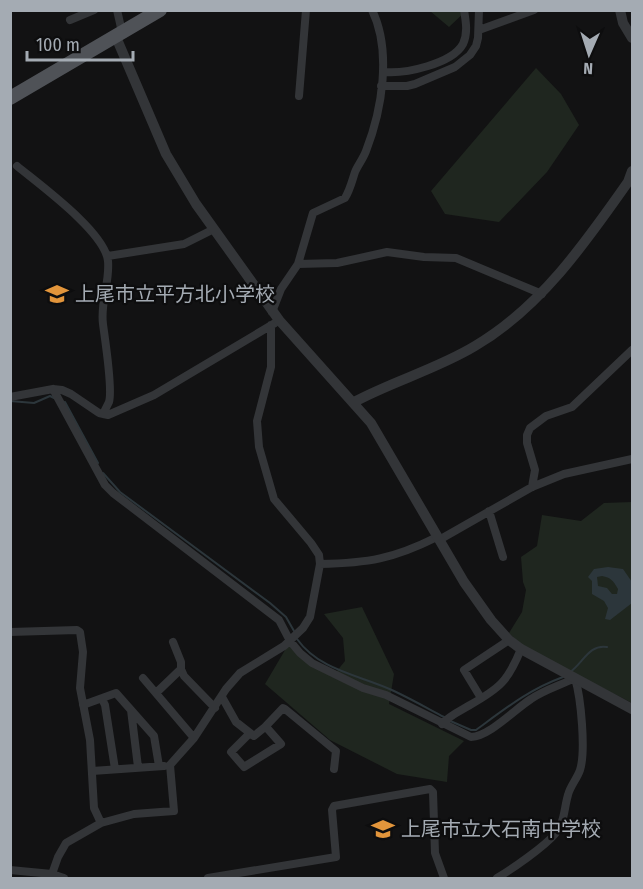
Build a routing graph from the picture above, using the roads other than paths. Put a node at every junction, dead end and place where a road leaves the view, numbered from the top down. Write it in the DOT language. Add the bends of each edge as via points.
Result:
graph roads {
  1 [pos="94,10"];
  2 [pos="117,10"];
  3 [pos="160,10"];
  4 [pos="306,10"];
  5 [pos="372,10"];
  6 [pos="464,10"];
  7 [pos="479,10"];
  8 [pos="534,10"];
  9 [pos="620,10"];
  10 [pos="70,20"];
  11 [pos="478,30"];
  12 [pos="119,34"];
  13 [pos="633,38"];
  14 [pos="384,72"];
  15 [pos="381,86"];
  16 [pos="299,96"];
  17 [pos="10,98"];
  18 [pos="17,166"];
  19 [pos="631,180"];
  20 [pos="213,229"];
  21 [pos="108,256"];
  22 [pos="298,264"];
  23 [pos="542,294"];
  24 [pos="274,319"];
  25 [pos="633,350"];
  26 [pos="52,389"];
  27 [pos="10,397"];
  28 [pos="354,402"];
  29 [pos="103,414"];
  30 [pos="633,459"];
  31 [pos="532,487"];
  32 [pos="489,511"];
  33 [pos="438,538"];
  34 [pos="503,557"];
  35 [pos="320,564"];
  36 [pos="10,632"];
  37 [pos="509,640"];
  38 [pos="290,641"];
  39 [pos="173,642"];
  40 [pos="520,649"];
  41 [pos="181,669"];
  42 [pos="143,678"];
  43 [pos="575,678"];
  44 [pos="156,693"];
  45 [pos="222,697"];
  46 [pos="481,698"];
  47 [pos="102,699"];
  48 [pos="83,705"];
  49 [pos="215,708"];
  50 [pos="633,709"];
  51 [pos="131,710"];
  52 [pos="442,724"];
  53 [pos="265,727"];
  54 [pos="250,733"];
  55 [pos="194,738"];
  56 [pos="170,765"];
  57 [pos="159,766"];
  58 [pos="138,767"];
  59 [pos="115,769"];
  60 [pos="334,769"];
  61 [pos="92,771"];
  62 [pos="101,822"];
  63 [pos="10,870"];
  64 [pos="52,874"];
  65 [pos="508,876"];
  66 [pos="64,879"];
  67 [pos="208,879"];
  68 [pos="444,879"];
  69 [pos="497,879"];
  1 -- 10 [label="street"];
  2 -- 12 [label="street"];
  3 -- 12 [label="main road"];
  4 -- 16 [label="street"];
  5 -- 14 [label="street" via="383,42"];
  6 -- 14 [label="street" via="466,33 455,52 410,72"];
  7 -- 11 [label="street"];
  8 -- 11 [label="street"];
  9 -- 13 [label="street"];
  11 -- 15 [label="street" via="476,46 455,67 407,86"];
  12 -- 17 [label="main road"];
  12 -- 20 [label="street" via="169,160"];
  14 -- 15 [label="street"];
  15 -- 22 [label="street" via="366,151 348,193 339,202 313,213"];
  18 -- 21 [label="street" via="72,211 97,237"];
  19 -- 23 [label="street"];
  20 -- 21 [label="street" via="184,244"];
  20 -- 24 [label="street"];
  21 -- 29 [label="street" via="109,276 102,315 110,400"];
  22 -- 23 [label="street" via="353,261 387,252 456,258"];
  22 -- 24 [label="street" via="281,288"];
  23 -- 28 [label="street" via="474,347"];
  24 -- 28 [label="street"];
  24 -- 29 [label="street" via="154,394"];
  24 -- 35 [label="street" via="271,367 257,421 259,447 274,499 311,543"];
  25 -- 31 [label="street" via="572,407 546,416 530,428 527,443 535,471"];
  26 -- 27 [label="street"];
  26 -- 29 [label="street" via="71,394"];
  26 -- 38 [label="street" via="105,485 264,606 279,620"];
  28 -- 33 [label="street" via="382,440"];
  30 -- 31 [label="street" via="564,474"];
  31 -- 32 [label="street"];
  32 -- 33 [label="street"];
  32 -- 34 [label="street"];
  33 -- 35 [label="street" via="384,559"];
  33 -- 37 [label="street" via="472,594"];
  35 -- 38 [label="street" via="310,617"];
  36 -- 48 [label="street" via="80,632"];
  37 -- 40 [label="street"];
  37 -- 46 [label="street" via="464,670"];
  38 -- 45 [label="street" via="240,673"];
  38 -- 52 [label="street" via="312,663"];
  39 -- 41 [label="street"];
  40 -- 43 [label="street"];
  40 -- 46 [label="street" via="505,681"];
  41 -- 44 [label="street"];
  41 -- 49 [label="street"];
  42 -- 44 [label="street"];
  43 -- 50 [label="street"];
  43 -- 52 [label="street" via="533,697 476,737"];
  43 -- 65 [label="street" via="581,706 580,771 572,782 556,833"];
  44 -- 55 [label="street"];
  45 -- 49 [label="street"];
  45 -- 54 [label="street" via="236,722"];
  46 -- 52 [label="street"];
  47 -- 48 [label="street"];
  47 -- 51 [label="street" via="116,693"];
  47 -- 59 [label="street"];
  48 -- 61 [label="street"];
  49 -- 55 [label="street"];
  51 -- 57 [label="street" via="156,739"];
  51 -- 58 [label="street"];
  53 -- 54 [label="street" via="254,736"];
  53 -- 54 [label="street" via="281,744 244,767 231,752"];
  53 -- 60 [label="street" via="285,709 336,751"];
  55 -- 56 [label="street"];
  56 -- 57 [label="street"];
  56 -- 62 [label="street" via="174,811"];
  57 -- 58 [label="street"];
  58 -- 59 [label="street"];
  59 -- 61 [label="street"];
  61 -- 62 [label="street" via="94,808"];
  62 -- 64 [label="street" via="66,843"];
  63 -- 64 [label="street"];
  64 -- 66 [label="street"];
  65 -- 69 [label="street"];
  67 -- 68 [label="street" via="336,857 334,806 430,789 435,853"];
}
